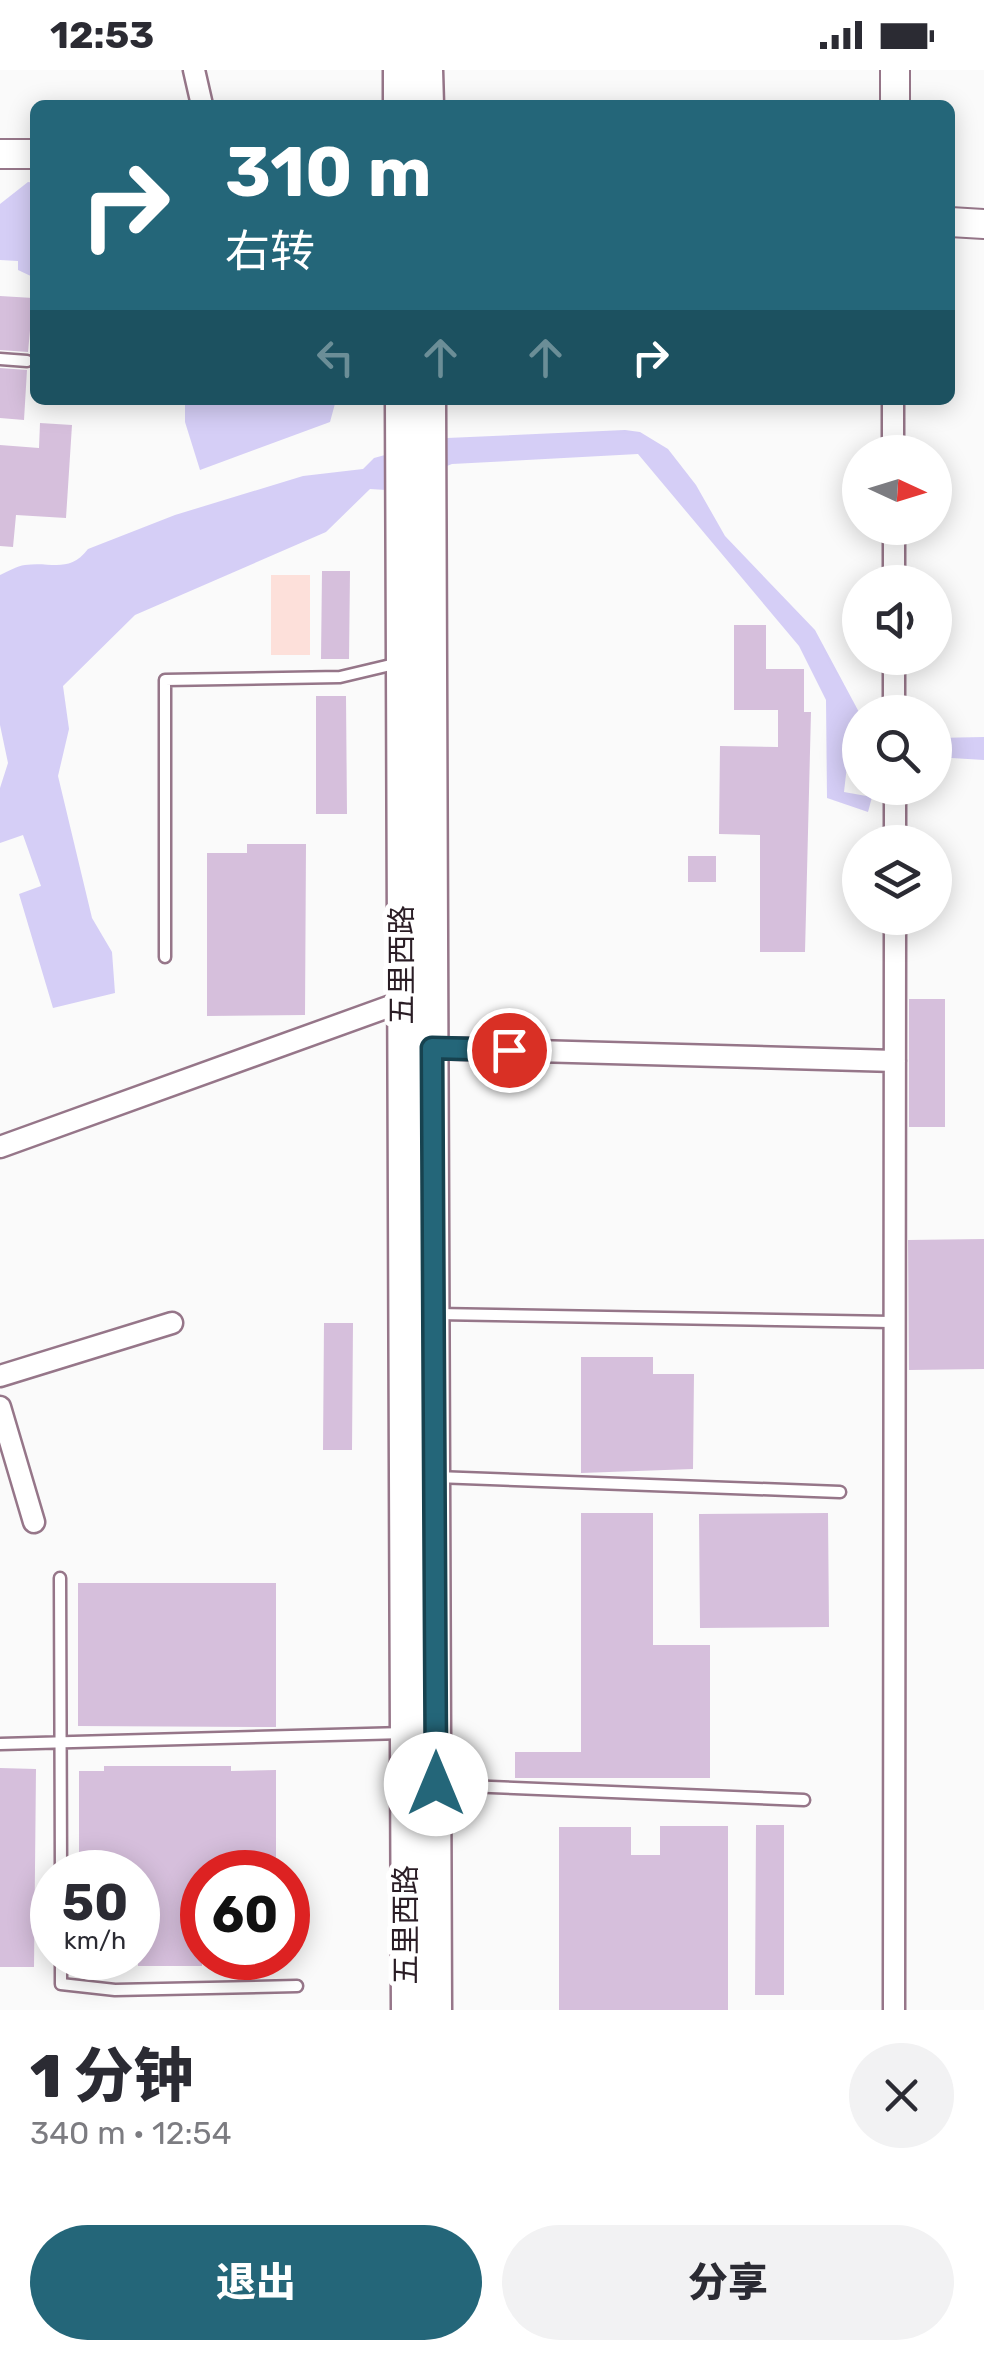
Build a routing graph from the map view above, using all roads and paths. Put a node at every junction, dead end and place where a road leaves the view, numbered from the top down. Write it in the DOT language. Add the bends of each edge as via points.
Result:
graph roads {
  1 [pos="194,70"];
  2 [pos="399,70"];
  3 [pos="428,70"];
  4 [pos="895,70"];
  5 [pos="201,100"];
  6 [pos="399,100"];
  7 [pos="428,100"];
  8 [pos="894,100"];
  9 [pos="0,154"];
  10 [pos="30,154"];
  11 [pos="955,222"];
  12 [pos="984,224"];
  13 [pos="0,359"];
  14 [pos="27,361"];
  15 [pos="401,405"];
  16 [pos="430,405"];
  17 [pos="893,405"];
  18 [pos="893,435"];
  19 [pos="401,662"];
  20 [pos="895,935"];
  21 [pos="165,957"];
  22 [pos="402,1002"];
  23 [pos="432,1048"];
  24 [pos="895,1061"];
  25 [pos="0,1147"];
  26 [pos="433,1314"];
  27 [pos="891,1322"];
  28 [pos="172,1323"];
  29 [pos="0,1376"];
  30 [pos="0,1407"];
  31 [pos="434,1477"];
  32 [pos="840,1492"];
  33 [pos="34,1522"];
  34 [pos="60,1578"];
  35 [pos="406,1733"];
  36 [pos="0,1744"];
  37 [pos="61,1744"];
  38 [pos="436,1784"];
  39 [pos="804,1800"];
  40 [pos="61,1850"];
  41 [pos="61,1980"];
  42 [pos="297,1986"];
  43 [pos="406,2010"];
  44 [pos="436,2010"];
  45 [pos="894,2010"];
  1 -- 5 [label="street"];
  2 -- 6 [label="main road"];
  3 -- 7 [label="main road"];
  4 -- 8 [label="main road"];
  9 -- 10 [label="main road"];
  11 -- 12 [label="main road"];
  13 -- 14 [label="lane"];
  15 -- 19 [label="main road, 五里西路"];
  16 -- 23 [label="main road, 五里西路"];
  17 -- 18 [label="street"];
  19 -- 21 [label="lane" via="340,677 165,680"];
  19 -- 22 [label="main road, 五里西路"];
  20 -- 24 [label="street"];
  22 -- 25 [label="street"];
  22 -- 35 [label="main road, 五里西路"];
  23 -- 24 [label="street"];
  23 -- 26 [label="main road, 五里西路"];
  24 -- 27 [label="street"];
  26 -- 27 [label="lane"];
  26 -- 31 [label="main road, 五里西路"];
  27 -- 45 [label="street"];
  28 -- 29 [label="street"];
  30 -- 33 [label="street"];
  31 -- 32 [label="lane"];
  31 -- 38 [label="main road, 五里西路"];
  34 -- 37 [label="lane"];
  35 -- 37 [label="lane"];
  35 -- 43 [label="main road, 五里西路"];
  36 -- 37 [label="lane"];
  37 -- 40 [label="lane"];
  38 -- 39 [label="lane"];
  38 -- 44 [label="main road, 五里西路"];
  41 -- 42 [label="lane" via="115,1990"];
}
